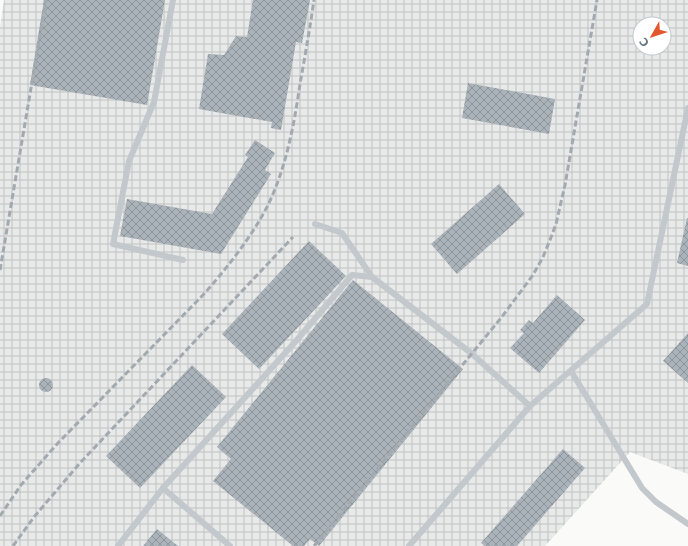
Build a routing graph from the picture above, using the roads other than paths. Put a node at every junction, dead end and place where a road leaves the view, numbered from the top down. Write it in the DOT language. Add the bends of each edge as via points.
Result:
graph roads {
  1 [pos="173,0"];
  2 [pos="688,108"];
  3 [pos="315,224"];
  4 [pos="183,260"];
  5 [pos="372,277"];
  6 [pos="571,371"];
  7 [pos="530,406"];
  8 [pos="163,488"];
  9 [pos="688,524"];
  10 [pos="118,546"];
  11 [pos="230,546"];
  12 [pos="409,546"];
  1 -- 4 [label="lane" via="154,102 129,161 112,244"];
  2 -- 6 [label="lane" via="647,304"];
  3 -- 5 [label="lane" via="342,233"];
  5 -- 7 [label="lane" via="470,353"];
  5 -- 8 [label="lane" via="352,275"];
  6 -- 7 [label="lane"];
  6 -- 9 [label="lane" via="642,488 656,502"];
  7 -- 12 [label="lane"];
  8 -- 10 [label="lane"];
  8 -- 11 [label="lane"];
}
